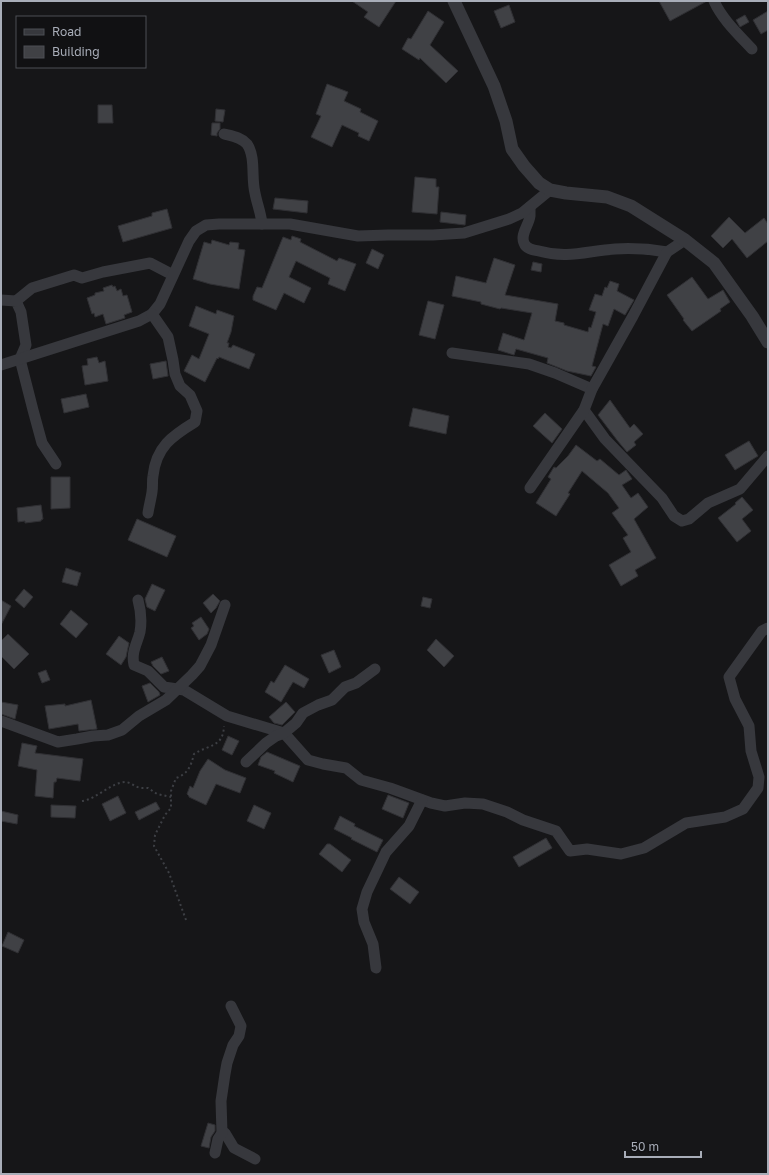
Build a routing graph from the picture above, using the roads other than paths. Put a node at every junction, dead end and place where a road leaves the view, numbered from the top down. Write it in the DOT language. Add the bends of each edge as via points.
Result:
graph roads {
  1 [pos="454,1"];
  2 [pos="714,1"];
  3 [pos="752,49"];
  4 [pos="224,134"];
  5 [pos="550,190"];
  6 [pos="530,207"];
  7 [pos="262,224"];
  8 [pos="685,240"];
  9 [pos="667,252"];
  10 [pos="173,275"];
  11 [pos="1,300"];
  12 [pos="16,302"];
  13 [pos="152,314"];
  14 [pos="768,342"];
  15 [pos="452,353"];
  16 [pos="20,359"];
  17 [pos="1,365"];
  18 [pos="592,389"];
  19 [pos="584,410"];
  20 [pos="768,456"];
  21 [pos="56,464"];
  22 [pos="530,488"];
  23 [pos="148,513"];
  24 [pos="138,600"];
  25 [pos="225,605"];
  26 [pos="768,628"];
  27 [pos="375,669"];
  28 [pos="178,688"];
  29 [pos="1,722"];
  30 [pos="284,733"];
  31 [pos="246,762"];
  32 [pos="422,800"];
  33 [pos="376,968"];
  34 [pos="231,1006"];
  35 [pos="222,1133"];
  36 [pos="215,1152"];
  37 [pos="255,1159"];
  1 -- 5 [label="street" via="494,86 512,149 538,183"];
  2 -- 3 [label="street" via="729,24"];
  4 -- 7 [label="street" via="238,137 247,144 252,156 255,193"];
  5 -- 6 [label="street"];
  5 -- 8 [label="street" via="608,197 631,206"];
  6 -- 7 [label="street" via="508,219 464,233 433,235 358,236 290,224"];
  6 -- 9 [label="street" via="530,217 523,240 529,249 551,254 579,254 615,249"];
  7 -- 10 [label="street" via="206,225 196,231 189,241"];
  8 -- 9 [label="street"];
  8 -- 14 [label="street" via="714,264"];
  9 -- 18 [label="street"];
  10 -- 12 [label="street" via="150,263 82,278 74,274 32,288"];
  10 -- 13 [label="street" via="160,304"];
  11 -- 12 [label="street"];
  12 -- 16 [label="street" via="21,312 26,345"];
  13 -- 16 [label="street" via="139,321"];
  13 -- 23 [label="street" via="168,337 175,374 180,386 190,395 197,411 195,422 173,436 162,448 153,475"];
  15 -- 18 [label="street" via="529,364"];
  16 -- 17 [label="street"];
  16 -- 21 [label="street" via="42,443"];
  18 -- 19 [label="street"];
  19 -- 20 [label="street" via="605,439 662,498 674,516 682,521 689,519 708,503 740,489"];
  19 -- 22 [label="street"];
  24 -- 28 [label="street" via="141,626 132,657 134,665 148,671 164,687"];
  25 -- 28 [label="street" via="200,666"];
  26 -- 32 [label="street" via="762,631 729,677 735,699 749,726 751,751 759,777 758,788 742,809 724,817 686,823 644,848 621,854 587,849 570,851 556,831 482,804 444,806"];
  27 -- 30 [label="street" via="346,687 332,700 303,713"];
  28 -- 29 [label="street" via="166,700 122,730 108,735 58,742"];
  28 -- 30 [label="street" via="227,716"];
  30 -- 31 [label="street" via="266,743"];
  30 -- 32 [label="street" via="308,760 346,768 361,780"];
  32 -- 33 [label="street" via="409,826 386,852 375,872 362,909 373,944"];
  34 -- 35 [label="street" via="241,1026 225,1074 221,1101"];
  35 -- 36 [label="street"];
  35 -- 37 [label="street" via="226,1133 234,1148"];
}
